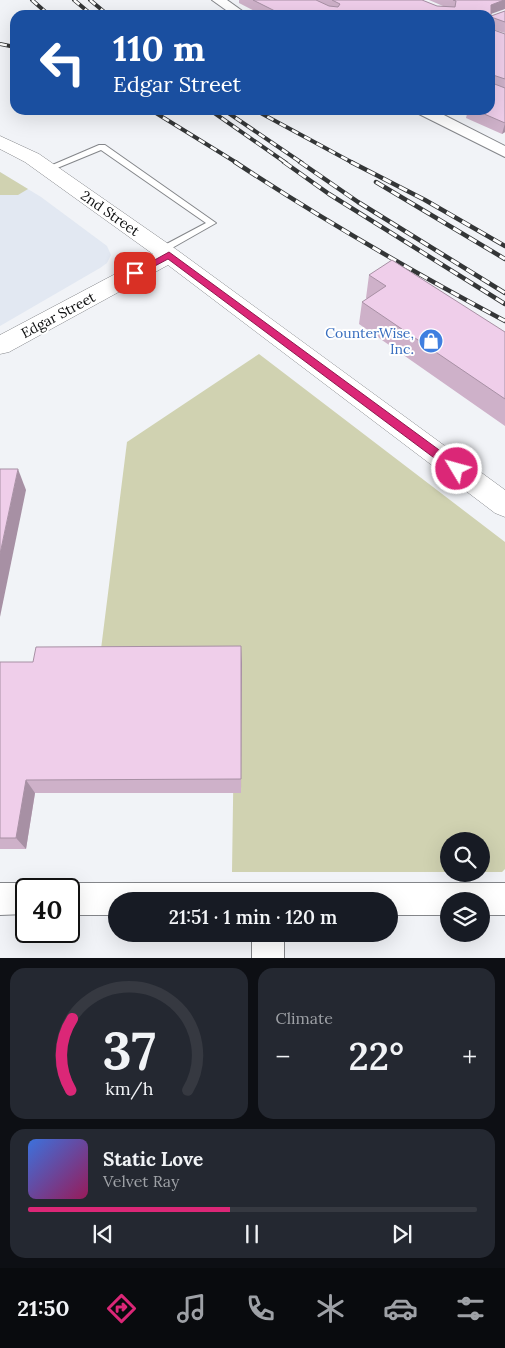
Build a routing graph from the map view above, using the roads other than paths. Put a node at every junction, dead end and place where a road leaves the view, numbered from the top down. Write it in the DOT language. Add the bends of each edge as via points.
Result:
graph roads {
  1 [pos="218,0"];
  2 [pos="234,10"];
  3 [pos="432,115"];
  4 [pos="0,142"];
  5 [pos="505,152"];
  6 [pos="48,169"];
  7 [pos="165,252"];
  8 [pos="0,346"];
  9 [pos="505,505"];
  10 [pos="0,899"];
  11 [pos="15,899"];
  12 [pos="80,899"];
  13 [pos="108,899"];
  14 [pos="398,899"];
  15 [pos="505,899"];
  16 [pos="268,942"];
  17 [pos="268,958"];
  1 -- 2 [label="street"];
  3 -- 5 [label="street"];
  4 -- 6 [label="street, 2nd Street"];
  6 -- 7 [label="street, 2nd Street"];
  6 -- 7 [label="lane" via="102,147 212,223"];
  7 -- 8 [label="street, Edgar Street"];
  7 -- 9 [label="street, 2nd Street"];
  10 -- 11 [label="street"];
  12 -- 13 [label="street"];
  14 -- 15 [label="street"];
  16 -- 17 [label="street"];
}
